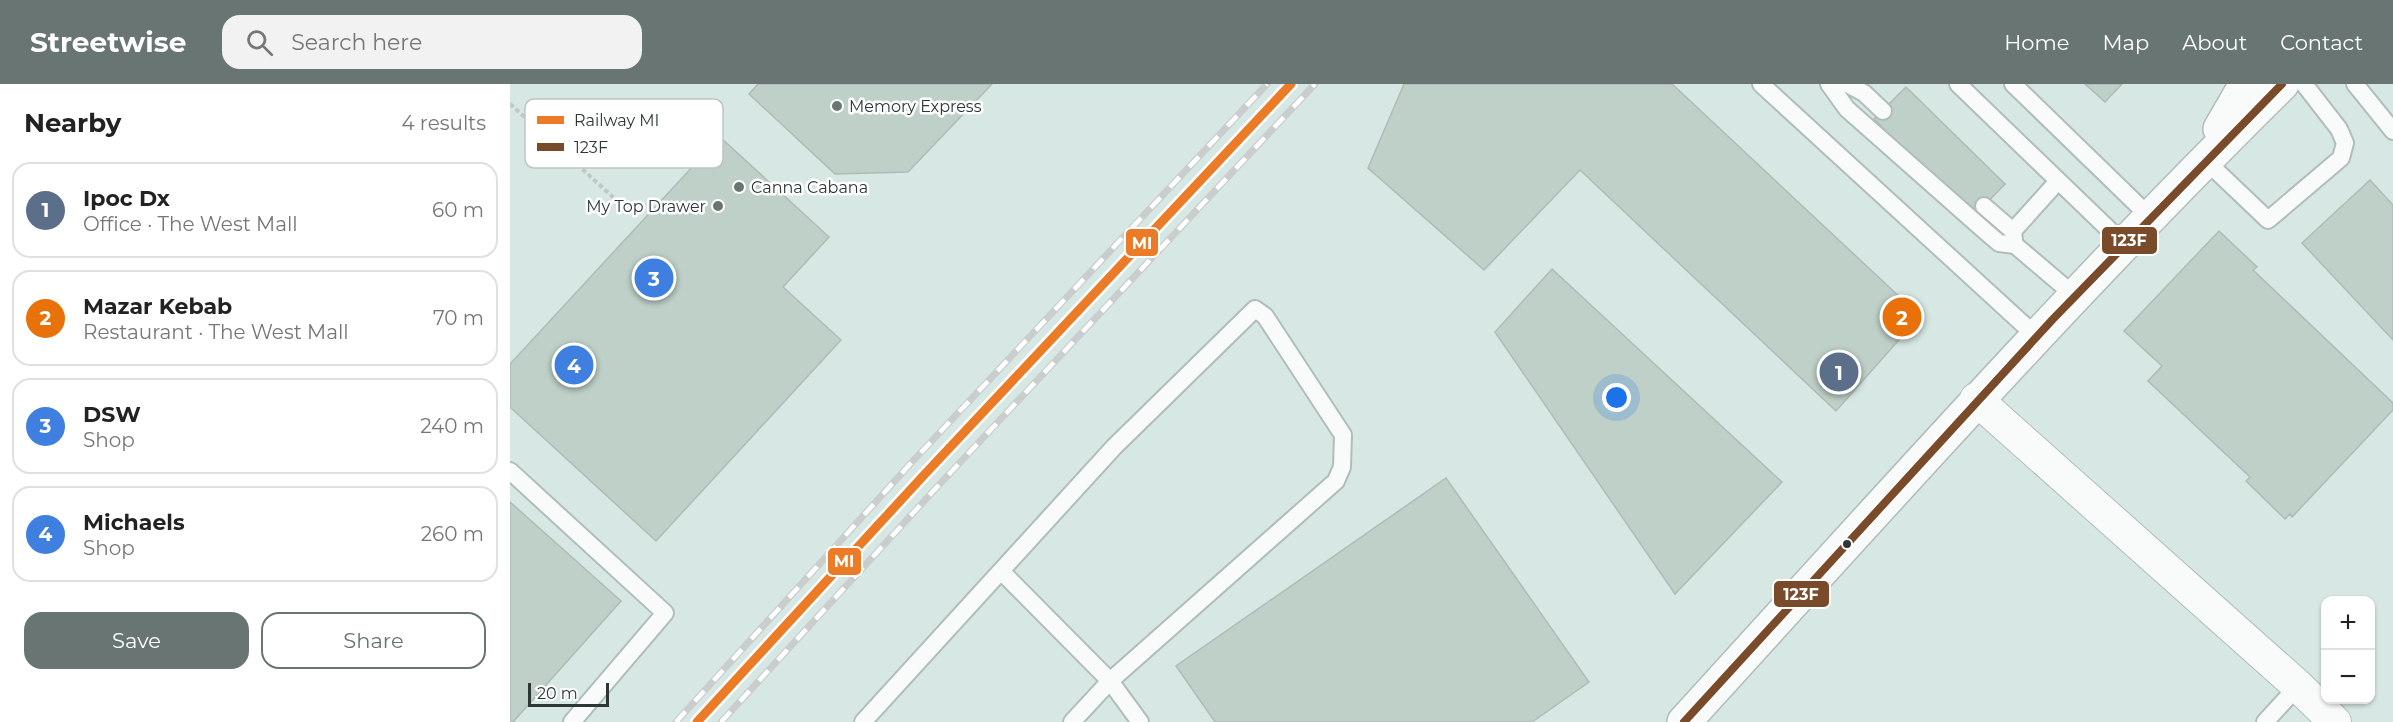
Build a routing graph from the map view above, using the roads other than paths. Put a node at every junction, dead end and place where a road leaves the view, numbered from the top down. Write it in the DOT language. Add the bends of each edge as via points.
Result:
graph roads {
  1 [pos="1761,84"];
  2 [pos="1829,84"];
  3 [pos="1847,84"];
  4 [pos="1958,84"];
  5 [pos="2013,84"];
  6 [pos="2246,84"];
  7 [pos="2282,84"];
  8 [pos="2304,84"];
  9 [pos="2355,84"];
  10 [pos="1883,111"];
  11 [pos="2391,126"];
  12 [pos="2201,164"];
  13 [pos="2058,181"];
  14 [pos="1984,206"];
  15 [pos="2150,218"];
  16 [pos="2014,238"];
  17 [pos="2125,245"];
  18 [pos="2075,297"];
  19 [pos="2036,336"];
  20 [pos="1976,399"];
  21 [pos="510,471"];
  22 [pos="1002,572"];
  23 [pos="1110,681"];
  24 [pos="2298,686"];
  25 [pos="572,722"];
  26 [pos="863,722"];
  27 [pos="1072,722"];
  28 [pos="1140,722"];
  29 [pos="1684,722"];
  30 [pos="2265,722"];
  31 [pos="2335,722"];
  1 -- 19 [label="lane"];
  2 -- 16 [label="lane" via="1847,109 1999,243"];
  3 -- 10 [label="lane"];
  4 -- 13 [label="lane"];
  5 -- 15 [label="lane"];
  6 -- 12 [label="main road"];
  7 -- 12 [label="main road"];
  8 -- 12 [label="lane" via="2339,129 2345,142 2341,158 2268,220"];
  9 -- 11 [label="lane"];
  12 -- 15 [label="main road"];
  13 -- 16 [label="lane"];
  13 -- 17 [label="lane"];
  14 -- 16 [label="lane"];
  15 -- 17 [label="main road"];
  16 -- 18 [label="lane"];
  17 -- 18 [label="main road"];
  18 -- 19 [label="main road"];
  19 -- 20 [label="main road"];
  20 -- 24 [label="street"];
  20 -- 29 [label="main road"];
  21 -- 25 [label="lane" via="665,613"];
  22 -- 23 [label="lane"];
  22 -- 23 [label="lane" via="1114,447 1255,309 1265,316 1344,435 1342,467 1336,481"];
  22 -- 26 [label="lane"];
  23 -- 27 [label="lane"];
  23 -- 28 [label="lane"];
  24 -- 30 [label="lane"];
  24 -- 31 [label="street"];
}
